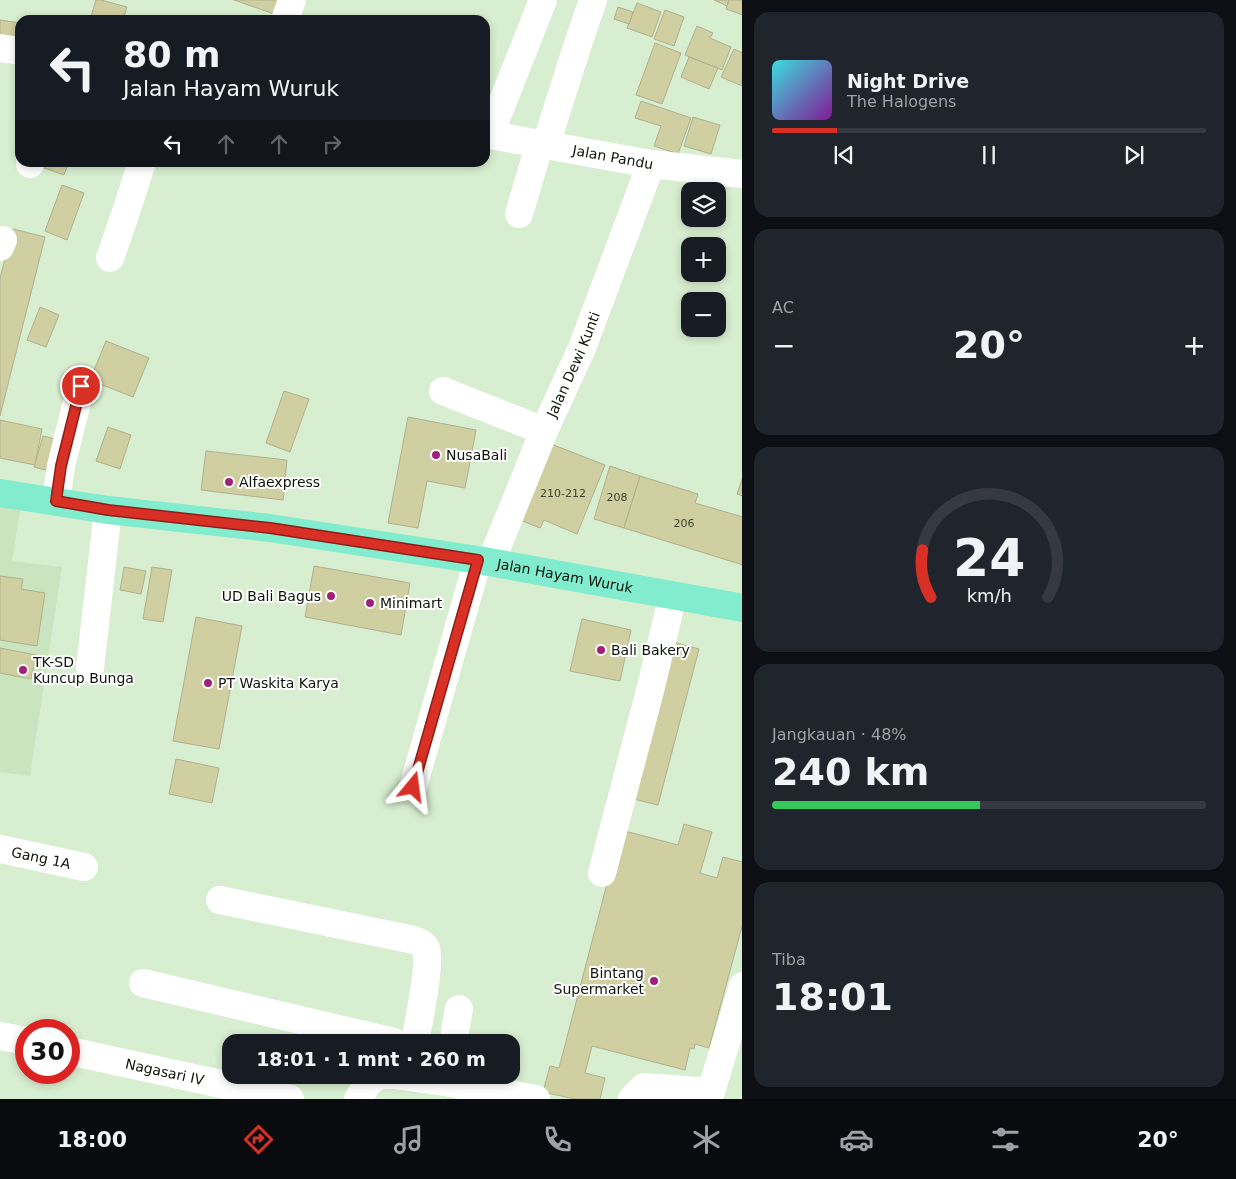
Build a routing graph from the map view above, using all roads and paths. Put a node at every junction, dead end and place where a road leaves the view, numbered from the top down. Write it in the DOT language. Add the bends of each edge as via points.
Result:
graph roads {
  1 [pos="292,0"];
  2 [pos="543,0"];
  3 [pos="593,0"];
  4 [pos="287,15"];
  5 [pos="0,48"];
  6 [pos="15,50"];
  7 [pos="490,129"];
  8 [pos="490,134"];
  9 [pos="543,144"];
  10 [pos="651,164"];
  11 [pos="140,167"];
  12 [pos="742,174"];
  13 [pos="519,214"];
  14 [pos="110,258"];
  15 [pos="81,386"];
  16 [pos="443,391"];
  17 [pos="544,431"];
  18 [pos="0,494"];
  19 [pos="56,501"];
  20 [pos="108,510"];
  21 [pos="484,561"];
  22 [pos="673,595"];
  23 [pos="742,608"];
  24 [pos="90,668"];
  25 [pos="413,787"];
  26 [pos="0,849"];
  27 [pos="84,867"];
  28 [pos="602,873"];
  29 [pos="220,900"];
  30 [pos="143,983"];
  31 [pos="742,986"];
  32 [pos="459,1009"];
  33 [pos="360,1034"];
  34 [pos="416,1034"];
  35 [pos="454,1034"];
  36 [pos="0,1036"];
  37 [pos="15,1039"];
  38 [pos="80,1053"];
  39 [pos="367,1084"];
  40 [pos="472,1084"];
  41 [pos="290,1099"];
  42 [pos="358,1099"];
  43 [pos="536,1099"];
  44 [pos="632,1099"];
  1 -- 4 [label="street"];
  2 -- 7 [label="street"];
  3 -- 9 [label="street"];
  5 -- 6 [label="street"];
  8 -- 9 [label="street, Jalan Pandu"];
  9 -- 10 [label="street, Jalan Pandu"];
  9 -- 13 [label="street"];
  10 -- 12 [label="street, Jalan Pandu"];
  10 -- 17 [label="street, Jalan Dewi Kunti" via="582,348"];
  11 -- 14 [label="street"];
  15 -- 19 [label="street" via="61,466"];
  16 -- 17 [label="street"];
  17 -- 21 [label="street, Jalan Dewi Kunti"];
  18 -- 19 [label="main road, Jalan Hayam Wuruk"];
  19 -- 20 [label="main road, Jalan Hayam Wuruk"];
  20 -- 21 [label="main road, Jalan Hayam Wuruk" via="270,528"];
  20 -- 24 [label="street"];
  21 -- 22 [label="main road, Jalan Hayam Wuruk"];
  21 -- 25 [label="street, Jalan Dewi Kunti"];
  22 -- 23 [label="main road, Jalan Hayam Wuruk"];
  22 -- 28 [label="street"];
  26 -- 27 [label="street, Gang 1A"];
  29 -- 34 [label="street" via="414,940 424,945 426,976"];
  30 -- 33 [label="street"];
  31 -- 44 [label="street" via="711,1092 644,1087"];
  32 -- 35 [label="street"];
  36 -- 37 [label="street"];
  38 -- 41 [label="street, Nagasari IV"];
  39 -- 42 [label="street"];
  40 -- 43 [label="street"];
}
